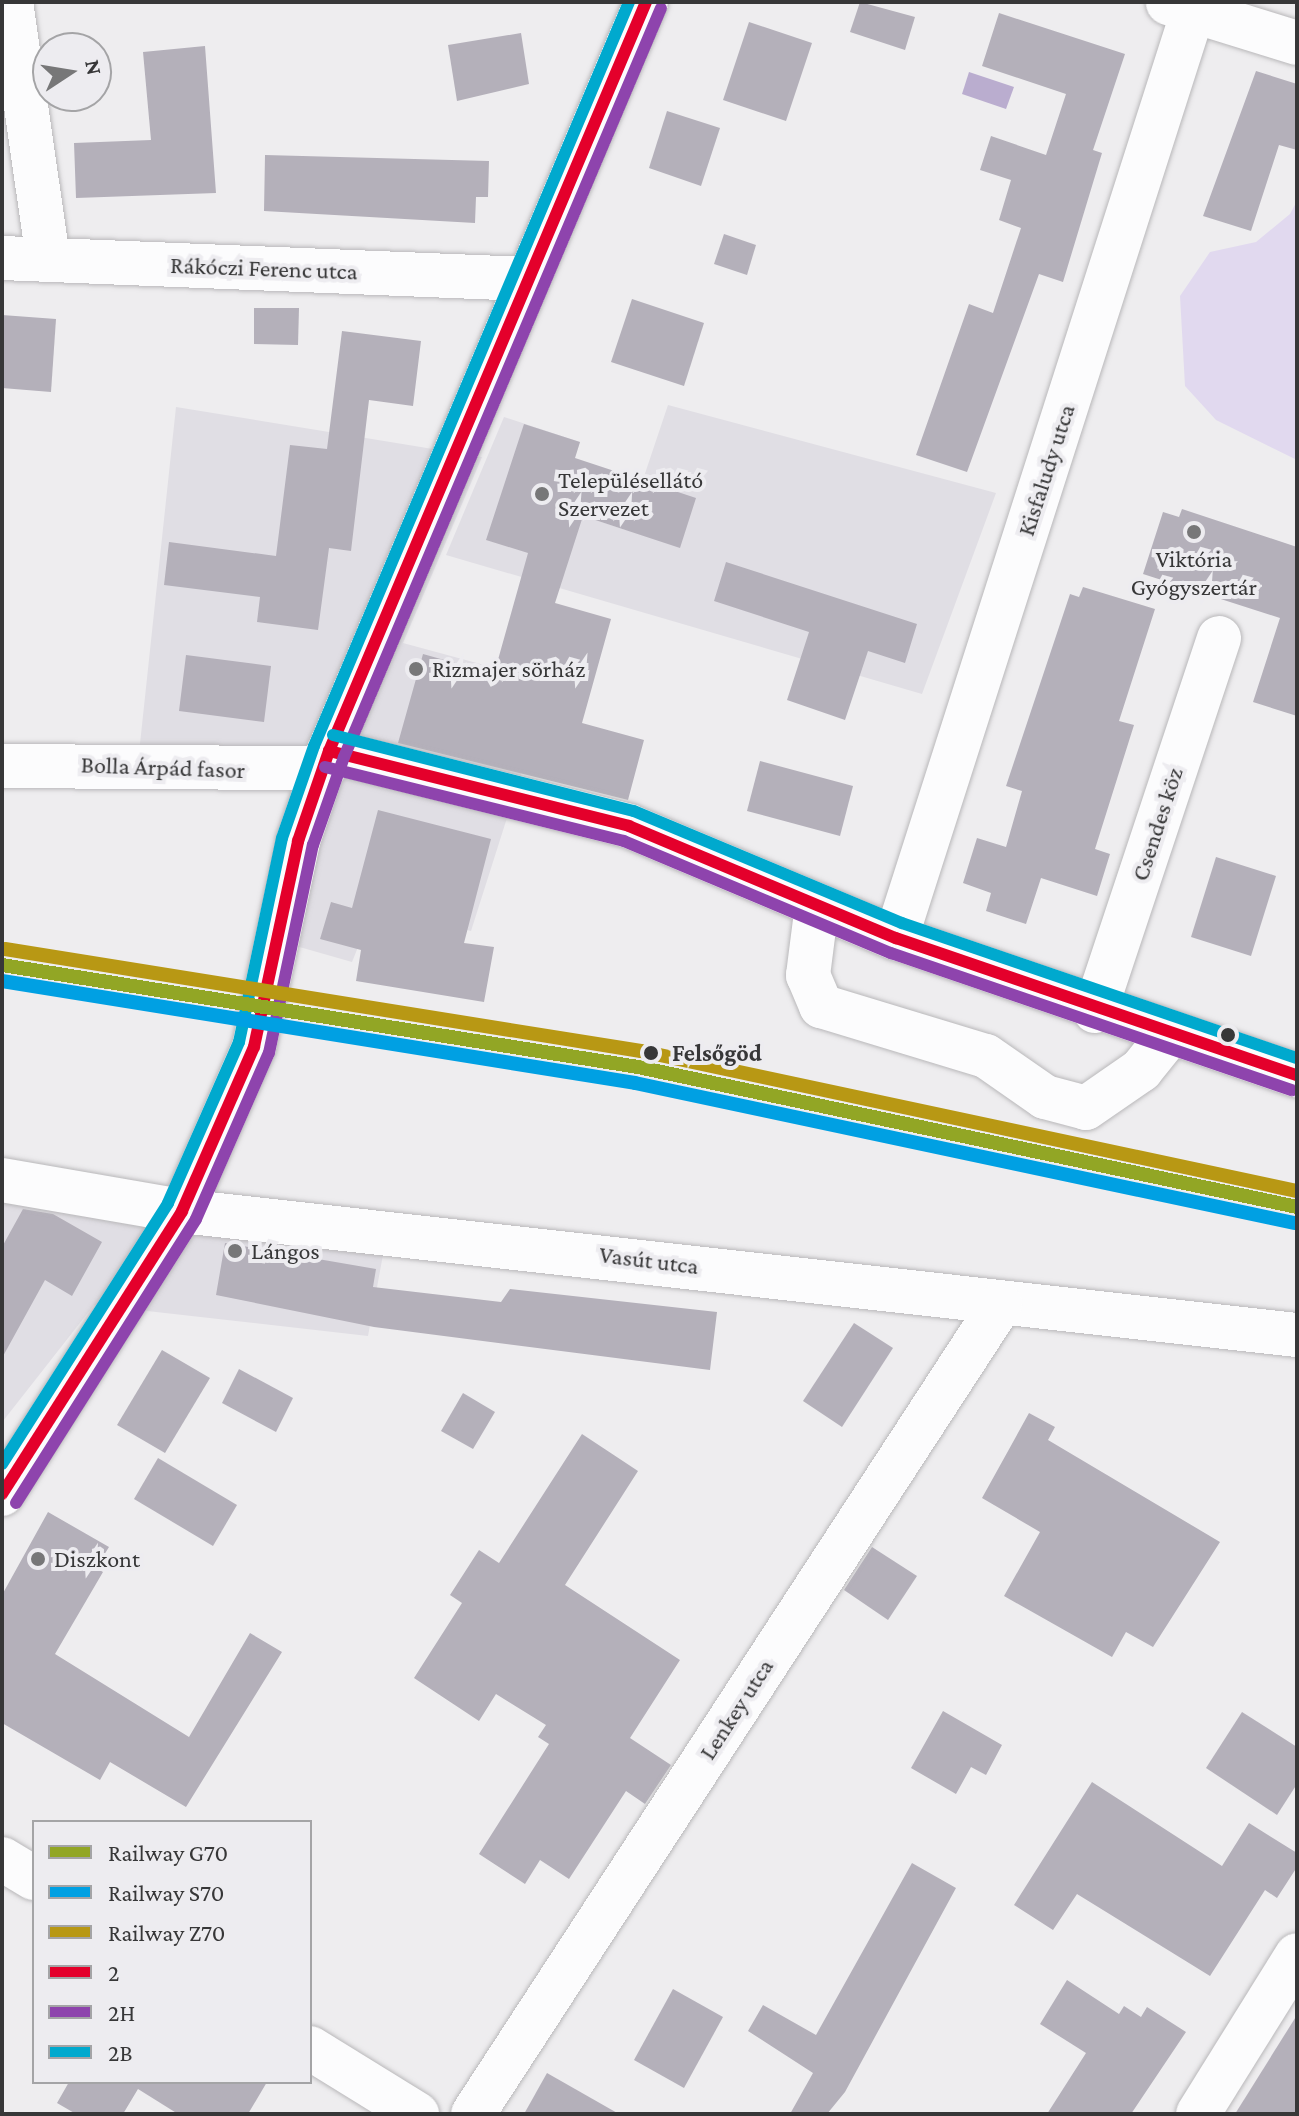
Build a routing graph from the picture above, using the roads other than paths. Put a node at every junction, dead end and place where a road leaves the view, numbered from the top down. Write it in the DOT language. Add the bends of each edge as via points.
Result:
graph roads {
  1 [pos="11,2"];
  2 [pos="646,2"];
  3 [pos="1185,5"];
  4 [pos="1297,43"];
  5 [pos="2,258"];
  6 [pos="48,259"];
  7 [pos="527,279"];
  8 [pos="1219,638"];
  9 [pos="326,760"];
  10 [pos="2,766"];
  11 [pos="817,905"];
  12 [pos="896,938"];
  13 [pos="1095,1011"];
  14 [pos="1169,1035"];
  15 [pos="1297,1075"];
  16 [pos="2,1180"];
  17 [pos="182,1211"];
  18 [pos="1000,1305"];
  19 [pos="1297,1335"];
  20 [pos="2,1494"];
  21 [pos="2,1859"];
  22 [pos="32,1877"];
  23 [pos="1297,1955"];
  24 [pos="312,2049"];
  25 [pos="417,2114"];
  26 [pos="473,2114"];
  27 [pos="1198,2114"];
  1 -- 6 [label="street"];
  2 -- 7 [label="street"];
  3 -- 4 [label="street"];
  3 -- 12 [label="street, Kisfaludy utca"];
  5 -- 6 [label="street, Rákóczi Ferenc utca"];
  6 -- 7 [label="street, Rákóczi Ferenc utca"];
  7 -- 9 [label="street"];
  8 -- 13 [label="street, Csendes köz"];
  9 -- 10 [label="street, Bolla Árpád fasor"];
  9 -- 11 [label="street, Bolla Árpád fasor" via="629,826"];
  9 -- 17 [label="street" via="298,841 254,1047"];
  11 -- 12 [label="street, Bolla Árpád fasor"];
  11 -- 14 [label="street" via="808,975 821,1006 986,1056 1045,1097 1086,1108 1141,1070"];
  12 -- 13 [label="street, Bolla Árpád fasor"];
  13 -- 14 [label="street, Bolla Árpád fasor"];
  14 -- 15 [label="street, Bolla Árpád fasor"];
  16 -- 17 [label="street, Vasút utca"];
  17 -- 18 [label="street, Vasút utca" via="623,1256"];
  17 -- 20 [label="street"];
  18 -- 19 [label="street, Vasút utca"];
  18 -- 26 [label="street, Lenkey utca"];
  21 -- 22 [label="street"];
  23 -- 27 [label="street"];
  24 -- 25 [label="street"];
}
